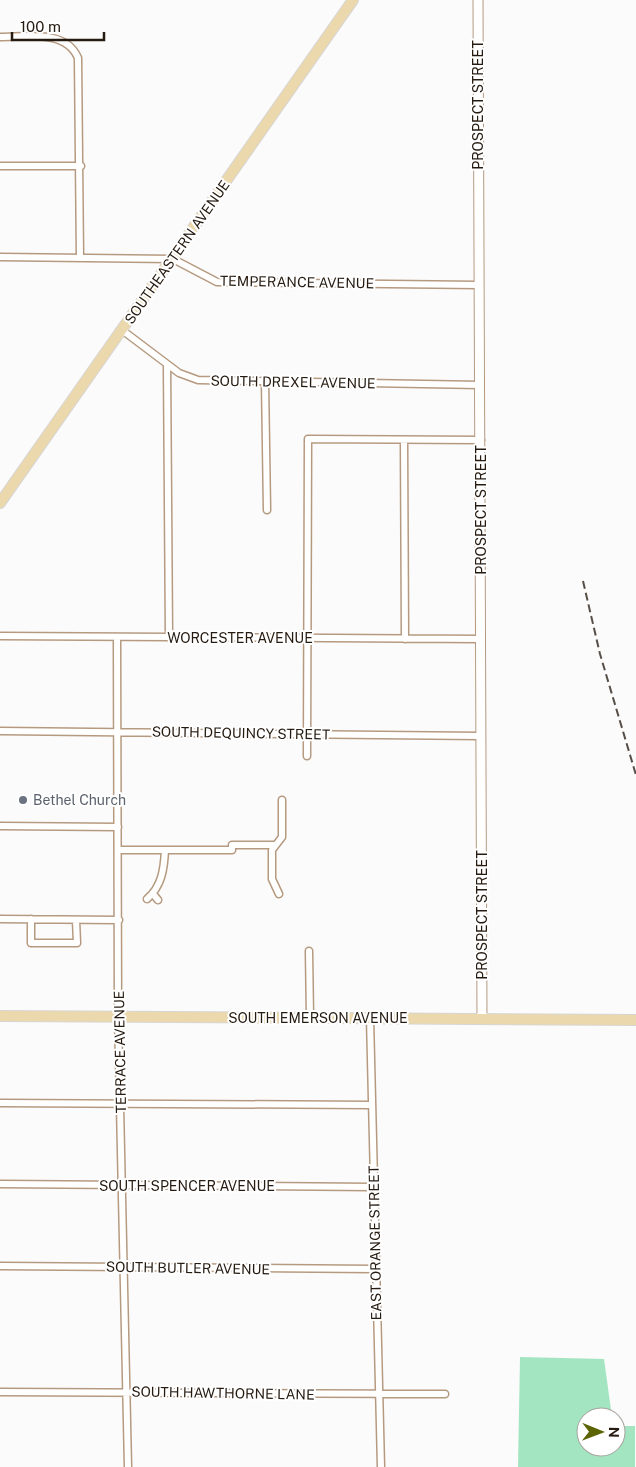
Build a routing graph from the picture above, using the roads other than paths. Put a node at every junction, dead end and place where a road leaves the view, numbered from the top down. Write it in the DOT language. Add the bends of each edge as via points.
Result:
graph roads {
  1 [pos="353,0"];
  2 [pos="478,0"];
  3 [pos="0,38"];
  4 [pos="0,166"];
  5 [pos="80,166"];
  6 [pos="0,257"];
  7 [pos="80,258"];
  8 [pos="172,259"];
  9 [pos="479,285"];
  10 [pos="122,330"];
  11 [pos="167,365"];
  12 [pos="265,381"];
  13 [pos="480,385"];
  14 [pos="404,440"];
  15 [pos="480,440"];
  16 [pos="0,503"];
  17 [pos="267,510"];
  18 [pos="0,636"];
  19 [pos="117,637"];
  20 [pos="169,638"];
  21 [pos="308,638"];
  22 [pos="405,639"];
  23 [pos="481,639"];
  24 [pos="0,731"];
  25 [pos="118,732"];
  26 [pos="307,733"];
  27 [pos="481,736"];
  28 [pos="307,756"];
  29 [pos="282,800"];
  30 [pos="0,826"];
  31 [pos="118,827"];
  32 [pos="274,845"];
  33 [pos="118,850"];
  34 [pos="164,850"];
  35 [pos="153,894"];
  36 [pos="279,894"];
  37 [pos="147,899"];
  38 [pos="158,900"];
  39 [pos="0,919"];
  40 [pos="31,919"];
  41 [pos="76,920"];
  42 [pos="118,920"];
  43 [pos="309,951"];
  44 [pos="0,1016"];
  45 [pos="118,1016"];
  46 [pos="310,1018"];
  47 [pos="370,1018"];
  48 [pos="482,1019"];
  49 [pos="636,1020"];
  50 [pos="0,1103"];
  51 [pos="120,1104"];
  52 [pos="372,1106"];
  53 [pos="0,1184"];
  54 [pos="122,1185"];
  55 [pos="374,1187"];
  56 [pos="0,1266"];
  57 [pos="124,1268"];
  58 [pos="376,1269"];
  59 [pos="0,1392"];
  60 [pos="126,1392"];
  61 [pos="379,1394"];
  62 [pos="445,1394"];
  63 [pos="128,1467"];
  64 [pos="380,1467"];
  1 -- 8 [label="main road, SOUTHEASTERN AVENUE"];
  2 -- 9 [label="main road, PROSPECT STREET"];
  3 -- 5 [label="street" via="51,37 72,47 80,65"];
  4 -- 5 [label="street"];
  5 -- 7 [label="street"];
  6 -- 7 [label="street, TEMPERANCE AVENUE"];
  7 -- 8 [label="street, TEMPERANCE AVENUE"];
  8 -- 9 [label="street, TEMPERANCE AVENUE" via="217,282"];
  8 -- 10 [label="main road, SOUTHEASTERN AVENUE"];
  9 -- 13 [label="main road, PROSPECT STREET"];
  10 -- 11 [label="street, SOUTH DREXEL AVENUE"];
  10 -- 16 [label="main road, SOUTHEASTERN AVENUE"];
  11 -- 12 [label="street, SOUTH DREXEL AVENUE" via="198,380"];
  11 -- 20 [label="street"];
  12 -- 13 [label="street, SOUTH DREXEL AVENUE"];
  12 -- 17 [label="street"];
  13 -- 15 [label="main road, PROSPECT STREET"];
  14 -- 15 [label="street"];
  14 -- 21 [label="street" via="308,439"];
  14 -- 22 [label="street"];
  15 -- 23 [label="main road, PROSPECT STREET"];
  18 -- 19 [label="street, WORCESTER AVENUE"];
  19 -- 20 [label="street, WORCESTER AVENUE"];
  19 -- 25 [label="street, TERRACE AVENUE"];
  20 -- 21 [label="street, WORCESTER AVENUE"];
  21 -- 22 [label="street, WORCESTER AVENUE"];
  21 -- 26 [label="street"];
  22 -- 23 [label="street, WORCESTER AVENUE"];
  23 -- 27 [label="main road, PROSPECT STREET"];
  24 -- 25 [label="street, SOUTH DEQUINCY STREET"];
  25 -- 26 [label="street, SOUTH DEQUINCY STREET"];
  25 -- 31 [label="street, TERRACE AVENUE"];
  26 -- 27 [label="street, SOUTH DEQUINCY STREET"];
  26 -- 28 [label="street"];
  27 -- 48 [label="main road, PROSPECT STREET"];
  29 -- 32 [label="street" via="282,837"];
  30 -- 31 [label="street"];
  31 -- 33 [label="street, TERRACE AVENUE"];
  32 -- 34 [label="street" via="232,845 232,850"];
  32 -- 36 [label="street" via="271,875"];
  33 -- 34 [label="street"];
  33 -- 42 [label="street, TERRACE AVENUE"];
  34 -- 35 [label="street" via="164,874"];
  35 -- 37 [label="street"];
  35 -- 38 [label="street"];
  39 -- 40 [label="street"];
  40 -- 41 [label="street"];
  40 -- 41 [label="street" via="31,943 77,943"];
  41 -- 42 [label="street"];
  42 -- 45 [label="street, TERRACE AVENUE"];
  43 -- 46 [label="street"];
  44 -- 45 [label="main road, SOUTH EMERSON AVENUE"];
  45 -- 46 [label="main road, SOUTH EMERSON AVENUE"];
  45 -- 51 [label="street, TERRACE AVENUE"];
  46 -- 47 [label="main road, SOUTH EMERSON AVENUE"];
  47 -- 48 [label="main road, SOUTH EMERSON AVENUE"];
  47 -- 52 [label="street, EAST ORANGE STREET"];
  48 -- 49 [label="main road, SOUTH EMERSON AVENUE"];
  50 -- 51 [label="street"];
  51 -- 52 [label="street"];
  51 -- 54 [label="street, TERRACE AVENUE"];
  52 -- 55 [label="street, EAST ORANGE STREET"];
  53 -- 54 [label="street, SOUTH SPENCER AVENUE"];
  54 -- 55 [label="street, SOUTH SPENCER AVENUE"];
  54 -- 57 [label="street, TERRACE AVENUE"];
  55 -- 58 [label="street, EAST ORANGE STREET"];
  56 -- 57 [label="street, SOUTH BUTLER AVENUE"];
  57 -- 58 [label="street, SOUTH BUTLER AVENUE"];
  57 -- 60 [label="street, TERRACE AVENUE"];
  58 -- 61 [label="street, EAST ORANGE STREET"];
  59 -- 60 [label="street, SOUTH HAWTHORNE LANE"];
  60 -- 61 [label="street, SOUTH HAWTHORNE LANE"];
  60 -- 63 [label="street, TERRACE AVENUE"];
  61 -- 62 [label="street, SOUTH HAWTHORNE LANE"];
  61 -- 64 [label="street, EAST ORANGE STREET"];
}
